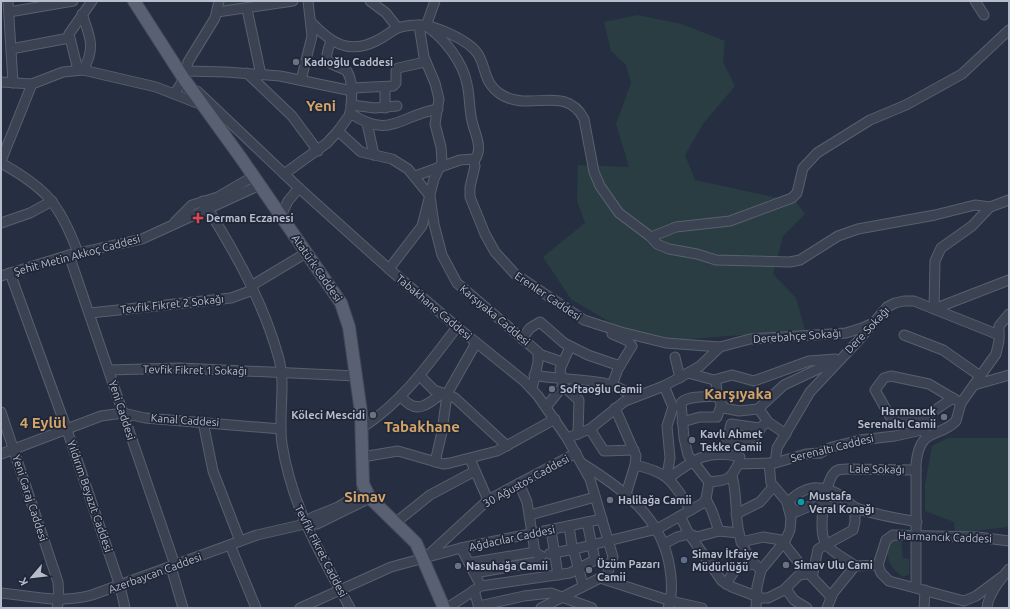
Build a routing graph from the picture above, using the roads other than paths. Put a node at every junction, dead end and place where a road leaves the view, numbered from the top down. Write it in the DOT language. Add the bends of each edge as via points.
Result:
graph roads {
  1 [pos="8,1"];
  2 [pos="73,1"];
  3 [pos="92,1"];
  4 [pos="134,1"];
  5 [pos="219,1"];
  6 [pos="293,1"];
  7 [pos="308,1"];
  8 [pos="370,1"];
  9 [pos="435,1"];
  10 [pos="975,1"];
  11 [pos="247,9"];
  12 [pos="9,12"];
  13 [pos="217,12"];
  14 [pos="82,14"];
  15 [pos="984,16"];
  16 [pos="312,23"];
  17 [pos="423,25"];
  18 [pos="397,27"];
  19 [pos="1009,30"];
  20 [pos="6,35"];
  21 [pos="69,38"];
  22 [pos="331,41"];
  23 [pos="11,49"];
  24 [pos="425,62"];
  25 [pos="81,70"];
  26 [pos="247,73"];
  27 [pos="185,75"];
  28 [pos="261,75"];
  29 [pos="301,80"];
  30 [pos="1,82"];
  31 [pos="13,83"];
  32 [pos="32,84"];
  33 [pos="385,87"];
  34 [pos="352,90"];
  35 [pos="175,93"];
  36 [pos="202,105"];
  37 [pos="398,106"];
  38 [pos="385,108"];
  39 [pos="350,109"];
  40 [pos="438,109"];
  41 [pos="367,123"];
  42 [pos="237,129"];
  43 [pos="338,131"];
  44 [pos="226,137"];
  45 [pos="4,147"];
  46 [pos="318,150"];
  47 [pos="374,155"];
  48 [pos="474,161"];
  49 [pos="1,162"];
  50 [pos="440,167"];
  51 [pos="284,174"];
  52 [pos="415,176"];
  53 [pos="257,180"];
  54 [pos="300,188"];
  55 [pos="430,196"];
  56 [pos="1009,200"];
  57 [pos="52,201"];
  58 [pos="206,205"];
  59 [pos="990,207"];
  60 [pos="281,216"];
  61 [pos="1,223"];
  62 [pos="651,237"];
  63 [pos="306,253"];
  64 [pos="74,254"];
  65 [pos="389,269"];
  66 [pos="6,274"];
  67 [pos="1009,280"];
  68 [pos="252,288"];
  69 [pos="934,309"];
  70 [pos="90,313"];
  71 [pos="1009,314"];
  72 [pos="584,320"];
  73 [pos="873,323"];
  74 [pos="457,327"];
  75 [pos="904,334"];
  76 [pos="999,335"];
  77 [pos="522,339"];
  78 [pos="476,343"];
  79 [pos="570,347"];
  80 [pos="720,347"];
  81 [pos="539,354"];
  82 [pos="674,358"];
  83 [pos="840,359"];
  84 [pos="562,362"];
  85 [pos="620,366"];
  86 [pos="109,370"];
  87 [pos="282,373"];
  88 [pos="534,375"];
  89 [pos="1009,375"];
  90 [pos="356,376"];
  91 [pos="420,376"];
  92 [pos="684,376"];
  93 [pos="980,376"];
  94 [pos="716,380"];
  95 [pos="562,382"];
  96 [pos="612,385"];
  97 [pos="974,385"];
  98 [pos="664,386"];
  99 [pos="532,389"];
  100 [pos="445,394"];
  101 [pos="401,396"];
  102 [pos="717,396"];
  103 [pos="635,397"];
  104 [pos="957,401"];
  105 [pos="681,403"];
  106 [pos="722,406"];
  107 [pos="546,407"];
  108 [pos="615,408"];
  109 [pos="673,409"];
  110 [pos="759,409"];
  111 [pos="734,411"];
  112 [pos="1,412"];
  113 [pos="123,413"];
  114 [pos="555,419"];
  115 [pos="920,420"];
  116 [pos="203,422"];
  117 [pos="682,422"];
  118 [pos="730,424"];
  119 [pos="765,425"];
  120 [pos="362,427"];
  121 [pos="281,429"];
  122 [pos="590,429"];
  123 [pos="67,430"];
  124 [pos="925,433"];
  125 [pos="578,434"];
  126 [pos="786,434"];
  127 [pos="567,438"];
  128 [pos="746,440"];
  129 [pos="727,441"];
  130 [pos="507,446"];
  131 [pos="14,449"];
  132 [pos="634,450"];
  133 [pos="576,453"];
  134 [pos="1,454"];
  135 [pos="724,454"];
  136 [pos="362,457"];
  137 [pos="470,458"];
  138 [pos="739,461"];
  139 [pos="435,462"];
  140 [pos="692,462"];
  141 [pos="772,463"];
  142 [pos="582,464"];
  143 [pos="635,465"];
  144 [pos="916,470"];
  145 [pos="475,471"];
  146 [pos="732,476"];
  147 [pos="668,477"];
  148 [pos="709,482"];
  149 [pos="519,483"];
  150 [pos="773,487"];
  151 [pos="828,490"];
  152 [pos="368,494"];
  153 [pos="626,494"];
  154 [pos="595,497"];
  155 [pos="706,498"];
  156 [pos="488,500"];
  157 [pos="787,503"];
  158 [pos="824,507"];
  159 [pos="855,507"];
  160 [pos="692,510"];
  161 [pos="736,514"];
  162 [pos="530,515"];
  163 [pos="680,516"];
  164 [pos="602,519"];
  165 [pos="588,522"];
  166 [pos="917,522"];
  167 [pos="395,523"];
  168 [pos="305,524"];
  169 [pos="569,526"];
  170 [pos="657,529"];
  171 [pos="551,530"];
  172 [pos="719,531"];
  173 [pos="533,534"];
  174 [pos="689,534"];
  175 [pos="916,535"];
  176 [pos="1009,535"];
  177 [pos="740,537"];
  178 [pos="511,538"];
  179 [pos="997,539"];
  180 [pos="240,541"];
  181 [pos="1009,541"];
  182 [pos="490,542"];
  183 [pos="609,542"];
  184 [pos="784,543"];
  185 [pos="664,544"];
  186 [pos="825,544"];
  187 [pos="230,545"];
  188 [pos="593,545"];
  189 [pos="461,548"];
  190 [pos="573,549"];
  191 [pos="554,553"];
  192 [pos="514,556"];
  193 [pos="538,556"];
  194 [pos="424,559"];
  195 [pos="494,559"];
  196 [pos="469,563"];
  197 [pos="754,564"];
  198 [pos="517,565"];
  199 [pos="878,565"];
  200 [pos="173,566"];
  201 [pos="856,566"];
  202 [pos="577,568"];
  203 [pos="496,570"];
  204 [pos="761,570"];
  205 [pos="1006,573"];
  206 [pos="475,574"];
  207 [pos="558,575"];
  208 [pos="810,575"];
  209 [pos="539,577"];
  210 [pos="606,578"];
  211 [pos="520,580"];
  212 [pos="499,583"];
  213 [pos="726,584"];
  214 [pos="583,585"];
  215 [pos="120,586"];
  216 [pos="478,588"];
  217 [pos="786,589"];
  218 [pos="920,589"];
  219 [pos="340,590"];
  220 [pos="1,593"];
  221 [pos="757,596"];
  222 [pos="831,596"];
  223 [pos="563,597"];
  224 [pos="40,603"];
  225 [pos="58,604"];
  226 [pos="669,604"];
  227 [pos="971,604"];
  228 [pos="582,606"];
  229 [pos="479,607"];
  230 [pos="125,608"];
  231 [pos="183,608"];
  232 [pos="256,608"];
  233 [pos="300,608"];
  234 [pos="350,608"];
  235 [pos="444,608"];
  236 [pos="447,608"];
  237 [pos="541,608"];
  238 [pos="592,608"];
  239 [pos="702,608"];
  240 [pos="756,608"];
  241 [pos="808,608"];
  242 [pos="827,608"];
  243 [pos="924,608"];
  244 [pos="988,608"];
  1 -- 12 [label="street"];
  2 -- 12 [label="street"];
  3 -- 14 [label="street"];
  4 -- 27 [label="main road, Atatürk Caddesi"];
  5 -- 13 [label="street"];
  6 -- 11 [label="street"];
  7 -- 16 [label="street"];
  8 -- 18 [label="street" via="386,12"];
  9 -- 17 [label="street"];
  10 -- 15 [label="street"];
  11 -- 13 [label="street"];
  11 -- 28 [label="street"];
  12 -- 20 [label="street"];
  13 -- 27 [label="street" via="188,62"];
  14 -- 21 [label="street" via="70,30"];
  14 -- 25 [label="street" via="92,51"];
  16 -- 22 [label="street"];
  16 -- 29 [label="street" via="310,48"];
  17 -- 18 [label="street"];
  17 -- 24 [label="street"];
  17 -- 48 [label="street, Erenler Caddesi" via="435,31 446,43 466,78 471,118 479,148"];
  17 -- 62 [label="street" via="443,30 474,49 487,79 501,95 526,101 562,100 577,108 584,120 592,166 600,186 619,213"];
  18 -- 22 [label="street" via="370,43 352,46 339,45"];
  19 -- 62 [label="street" via="956,77 906,105 870,120 817,152 803,168 797,193 792,198 730,221 676,227"];
  20 -- 23 [label="street"];
  21 -- 23 [label="street"];
  21 -- 25 [label="street"];
  22 -- 34 [label="street" via="327,59 334,67 347,71"];
  23 -- 31 [label="street"];
  24 -- 33 [label="street" via="398,68 395,85"];
  24 -- 40 [label="street" via="438,90"];
  25 -- 32 [label="street" via="63,72"];
  25 -- 35 [label="street" via="141,82"];
  26 -- 27 [label="street"];
  26 -- 28 [label="street"];
  26 -- 46 [label="street" via="292,116"];
  27 -- 35 [label="street"];
  27 -- 36 [label="main road, Atatürk Caddesi"];
  27 -- 42 [label="street, Tabakhane Caddesi"];
  28 -- 29 [label="street"];
  29 -- 34 [label="street"];
  30 -- 31 [label="street"];
  31 -- 32 [label="street"];
  32 -- 45 [label="street"];
  33 -- 34 [label="street"];
  33 -- 38 [label="street"];
  34 -- 39 [label="street"];
  35 -- 36 [label="street"];
  36 -- 44 [label="main road, Atatürk Caddesi"];
  37 -- 38 [label="street"];
  38 -- 39 [label="street"];
  39 -- 41 [label="street"];
  39 -- 43 [label="street"];
  40 -- 41 [label="street" via="418,113 388,126"];
  40 -- 50 [label="street" via="435,124 441,147"];
  41 -- 47 [label="street"];
  42 -- 44 [label="street"];
  42 -- 51 [label="street, Tabakhane Caddesi"];
  43 -- 46 [label="street"];
  43 -- 47 [label="street" via="358,150"];
  44 -- 53 [label="main road, Atatürk Caddesi"];
  45 -- 49 [label="street"];
  46 -- 51 [label="street"];
  47 -- 52 [label="street" via="396,160"];
  48 -- 50 [label="street" via="466,158"];
  48 -- 72 [label="street, Erenler Caddesi" via="470,197 495,252 514,274"];
  49 -- 57 [label="street, Yeni Caddesi" via="26,177"];
  50 -- 52 [label="street"];
  50 -- 55 [label="street"];
  51 -- 54 [label="street, Tabakhane Caddesi"];
  52 -- 55 [label="street"];
  53 -- 58 [label="street, Şehit Metin Akkoç Caddesi"];
  53 -- 60 [label="main road, Atatürk Caddesi"];
  54 -- 60 [label="street" via="288,201"];
  54 -- 65 [label="street, Tabakhane Caddesi"];
  55 -- 65 [label="street" via="422,226"];
  55 -- 77 [label="street, Karşıyaka Caddesi" via="442,255 452,275 464,290"];
  56 -- 59 [label="street"];
  57 -- 61 [label="street" via="30,213"];
  57 -- 64 [label="street, Yeni Caddesi" via="63,215"];
  58 -- 64 [label="street, Şehit Metin Akkoç Caddesi" via="142,239"];
  58 -- 68 [label="street, Tevfik Fikret Caddesi"];
  59 -- 62 [label="street" via="975,205 858,229 838,236 804,257 790,262 716,260 663,248"];
  59 -- 69 [label="street" via="972,226 937,254"];
  60 -- 63 [label="main road, Atatürk Caddesi"];
  63 -- 68 [label="street, Tevfik Fikret 2 Sokağı"];
  63 -- 90 [label="main road, Atatürk Caddesi" via="345,312"];
  64 -- 66 [label="street, Şehit Metin Akkoç Caddesi"];
  64 -- 70 [label="street, Yeni Caddesi"];
  65 -- 74 [label="street, Tabakhane Caddesi"];
  66 -- 123 [label="street, Yıldırım Beyazıt Caddesi"];
  67 -- 69 [label="street"];
  68 -- 70 [label="street, Tevfik Fikret 2 Sokağı" via="231,298"];
  68 -- 87 [label="street, Tevfik Fikret Caddesi"];
  69 -- 73 [label="street, Dere Sokağı" via="914,301 895,303 887,307"];
  69 -- 76 [label="street, Dere Sokağı"];
  70 -- 86 [label="street, Yeni Caddesi"];
  71 -- 76 [label="street" via="1001,322"];
  72 -- 80 [label="street, Erenler Caddesi" via="666,343"];
  72 -- 85 [label="street" via="631,343 631,349"];
  73 -- 80 [label="street, Derebahçe Sokağı" via="846,333 750,339"];
  73 -- 83 [label="street, Dere Sokağı"];
  74 -- 78 [label="street, Tabakhane Caddesi"];
  74 -- 91 [label="street"];
  75 -- 93 [label="street" via="943,350"];
  76 -- 93 [label="street" via="1000,342 996,354"];
  77 -- 79 [label="street" via="530,328 540,322"];
  77 -- 81 [label="street, Karşıyaka Caddesi"];
  78 -- 99 [label="street, Tabakhane Caddesi"];
  78 -- 100 [label="street"];
  79 -- 84 [label="street"];
  79 -- 85 [label="street"];
  80 -- 92 [label="street" via="700,366"];
  81 -- 84 [label="street"];
  81 -- 88 [label="street, Karşıyaka Caddesi"];
  82 -- 92 [label="street"];
  83 -- 94 [label="street, Dere Sokağı" via="809,361 758,381 732,375"];
  83 -- 110 [label="street" via="784,385"];
  83 -- 126 [label="street" via="810,392"];
  84 -- 95 [label="street"];
  85 -- 96 [label="street"];
  86 -- 87 [label="street, Tevfik Fikret 1 Sokağı" via="180,368"];
  86 -- 113 [label="street, Yeni Caddesi"];
  87 -- 90 [label="street, Tevfik Fikret 1 Sokağı"];
  87 -- 121 [label="street, Tevfik Fikret Caddesi"];
  88 -- 95 [label="street"];
  88 -- 99 [label="street, Karşıyaka Caddesi"];
  89 -- 97 [label="street"];
  90 -- 120 [label="main road, Atatürk Caddesi"];
  91 -- 100 [label="street" via="430,387"];
  91 -- 101 [label="street"];
  92 -- 94 [label="street, Dere Sokağı"];
  92 -- 98 [label="street"];
  93 -- 97 [label="street"];
  94 -- 102 [label="street"];
  95 -- 96 [label="street" via="587,379"];
  95 -- 107 [label="street"];
  95 -- 125 [label="street" via="579,400"];
  96 -- 103 [label="street"];
  97 -- 104 [label="street"];
  98 -- 103 [label="street"];
  98 -- 109 [label="street"];
  99 -- 107 [label="street, Tabakhane Caddesi"];
  100 -- 101 [label="street" via="417,407 409,405"];
  100 -- 130 [label="street" via="464,405"];
  100 -- 139 [label="street" via="442,432"];
  101 -- 120 [label="street"];
  102 -- 105 [label="street" via="683,400"];
  102 -- 106 [label="street"];
  103 -- 108 [label="street"];
  104 -- 115 [label="street"];
  104 -- 115 [label="street" via="935,387 921,382 891,376 881,380 875,390 891,418 900,419 915,415"];
  104 -- 124 [label="street, Serenaltı Caddesi" via="958,417 954,423"];
  105 -- 109 [label="street"];
  105 -- 117 [label="street"];
  106 -- 111 [label="street"];
  106 -- 117 [label="street" via="717,417 700,417"];
  107 -- 114 [label="street, Tabakhane Caddesi"];
  108 -- 122 [label="street"];
  108 -- 132 [label="street"];
  109 -- 147 [label="street" via="668,426"];
  110 -- 111 [label="street"];
  110 -- 119 [label="street"];
  111 -- 118 [label="street"];
  112 -- 131 [label="street, Yeni Garaj Caddesi"];
  113 -- 116 [label="street, Kanal Caddesi" via="145,418"];
  113 -- 123 [label="street, Kanal Caddesi" via="101,416"];
  113 -- 200 [label="street, Yeni Caddesi"];
  114 -- 127 [label="street, Tabakhane Caddesi"];
  114 -- 130 [label="street"];
  115 -- 124 [label="street"];
  116 -- 121 [label="street, Kanal Caddesi"];
  116 -- 180 [label="street" via="213,471"];
  117 -- 140 [label="street" via="686,452"];
  118 -- 119 [label="street" via="755,428"];
  118 -- 129 [label="street"];
  119 -- 126 [label="street"];
  119 -- 128 [label="street" via="758,435"];
  120 -- 136 [label="main road, Atatürk Caddesi"];
  121 -- 168 [label="street, Tevfik Fikret Caddesi" via="293,492"];
  122 -- 125 [label="street"];
  122 -- 132 [label="street" via="604,451"];
  123 -- 131 [label="street, Kanal Caddesi"];
  123 -- 215 [label="street, Yıldırım Beyazıt Caddesi"];
  124 -- 141 [label="street, Serenaltı Caddesi" via="860,440 820,453"];
  124 -- 144 [label="street"];
  125 -- 127 [label="street"];
  126 -- 141 [label="street"];
  127 -- 133 [label="street, Tabakhane Caddesi"];
  128 -- 129 [label="street"];
  128 -- 138 [label="street"];
  129 -- 135 [label="street"];
  130 -- 137 [label="street"];
  131 -- 134 [label="street, Kanal Caddesi"];
  131 -- 225 [label="street, Yeni Garaj Caddesi" via="58,582"];
  132 -- 143 [label="street"];
  133 -- 142 [label="street, Tabakhane Caddesi"];
  133 -- 149 [label="street, 30 Ağustos Caddesi"];
  135 -- 138 [label="street, Serenaltı Caddesi"];
  135 -- 140 [label="street, Serenaltı Caddesi" via="708,455"];
  136 -- 139 [label="street" via="398,451"];
  136 -- 152 [label="main road, Atatürk Caddesi" via="362,477"];
  137 -- 139 [label="street" via="450,463"];
  137 -- 145 [label="street"];
  138 -- 141 [label="street, Serenaltı Caddesi"];
  138 -- 146 [label="street"];
  140 -- 147 [label="street, Serenaltı Caddesi"];
  140 -- 148 [label="street"];
  141 -- 150 [label="street" via="769,478"];
  142 -- 153 [label="street"];
  142 -- 154 [label="street, Tabakhane Caddesi"];
  143 -- 147 [label="street"];
  143 -- 153 [label="street"];
  144 -- 151 [label="street, Lale Sokağı" via="842,469 834,473"];
  144 -- 166 [label="street"];
  145 -- 156 [label="street"];
  145 -- 167 [label="street" via="430,495"];
  146 -- 148 [label="street" via="726,480"];
  146 -- 161 [label="street"];
  147 -- 160 [label="street"];
  148 -- 155 [label="street"];
  149 -- 156 [label="street, 30 Ağustos Caddesi"];
  149 -- 162 [label="street"];
  150 -- 157 [label="street"];
  150 -- 161 [label="street" via="760,502"];
  151 -- 157 [label="street" via="806,488"];
  151 -- 158 [label="street, Lale Sokağı"];
  151 -- 159 [label="street" via="842,496"];
  152 -- 167 [label="main road"];
  152 -- 168 [label="street, Azerbaycan Caddesi" via="317,524"];
  153 -- 170 [label="street"];
  154 -- 162 [label="street"];
  154 -- 164 [label="street, Tabakhane Caddesi"];
  155 -- 160 [label="street"];
  155 -- 172 [label="street"];
  156 -- 194 [label="street, 30 Ağustos Caddesi"];
  157 -- 158 [label="street" via="798,512 810,506"];
  157 -- 184 [label="street" via="791,524"];
  158 -- 159 [label="street"];
  158 -- 186 [label="street, Lale Sokağı" via="821,528"];
  159 -- 166 [label="street"];
  159 -- 186 [label="street" via="853,530"];
  160 -- 163 [label="street"];
  161 -- 177 [label="street"];
  162 -- 173 [label="street"];
  163 -- 170 [label="street"];
  163 -- 174 [label="street"];
  164 -- 165 [label="street, Ağdacılar Caddesi"];
  164 -- 183 [label="street, Tabakhane Caddesi"];
  165 -- 169 [label="street, Ağdacılar Caddesi"];
  165 -- 188 [label="street"];
  166 -- 175 [label="street"];
  167 -- 194 [label="main road" via="416,543"];
  168 -- 180 [label="street, Azerbaycan Caddesi" via="270,531"];
  168 -- 219 [label="street, Tevfik Fikret Caddesi"];
  169 -- 171 [label="street, Ağdacılar Caddesi"];
  169 -- 190 [label="street"];
  170 -- 183 [label="street"];
  170 -- 185 [label="street"];
  171 -- 173 [label="street, Ağdacılar Caddesi"];
  171 -- 191 [label="street"];
  172 -- 174 [label="street" via="697,537"];
  172 -- 177 [label="street"];
  173 -- 178 [label="street, Ağdacılar Caddesi"];
  173 -- 193 [label="street"];
  174 -- 185 [label="street"];
  174 -- 213 [label="street" via="717,576"];
  175 -- 179 [label="street, Harmancık Caddesi"];
  175 -- 199 [label="street, Harmancık Caddesi" via="890,537 884,545"];
  175 -- 218 [label="street"];
  176 -- 179 [label="street"];
  177 -- 184 [label="street" via="778,539"];
  177 -- 197 [label="street" via="747,556"];
  178 -- 182 [label="street, Ağdacılar Caddesi"];
  178 -- 192 [label="street"];
  179 -- 181 [label="street, Harmancık Caddesi"];
  180 -- 187 [label="street, Azerbaycan Caddesi"];
  182 -- 189 [label="street, Ağdacılar Caddesi"];
  182 -- 195 [label="street"];
  183 -- 188 [label="street"];
  183 -- 210 [label="street, Tabakhane Caddesi" via="613,558"];
  184 -- 204 [label="street"];
  184 -- 208 [label="street"];
  185 -- 226 [label="street" via="671,576"];
  186 -- 201 [label="street"];
  186 -- 208 [label="street" via="816,552 815,571"];
  187 -- 200 [label="street, Azerbaycan Caddesi"];
  187 -- 232 [label="street"];
  188 -- 190 [label="street"];
  188 -- 202 [label="street" via="595,560"];
  189 -- 194 [label="street, Ağdacılar Caddesi"];
  189 -- 196 [label="street"];
  190 -- 191 [label="street"];
  190 -- 202 [label="street"];
  191 -- 193 [label="street"];
  191 -- 207 [label="street"];
  192 -- 193 [label="street"];
  192 -- 195 [label="street"];
  193 -- 198 [label="street"];
  193 -- 209 [label="street"];
  194 -- 219 [label="street, Ağdacılar Caddesi" via="391,567"];
  194 -- 235 [label="main road"];
  195 -- 196 [label="street"];
  195 -- 203 [label="street"];
  196 -- 206 [label="street"];
  197 -- 204 [label="street"];
  197 -- 213 [label="street" via="736,568"];
  198 -- 203 [label="street"];
  198 -- 211 [label="street"];
  199 -- 201 [label="street"];
  199 -- 218 [label="street" via="881,573 889,581"];
  200 -- 215 [label="street, Azerbaycan Caddesi"];
  200 -- 231 [label="street, Yeni Caddesi"];
  201 -- 222 [label="street"];
  202 -- 207 [label="street" via="572,572"];
  202 -- 214 [label="street"];
  203 -- 206 [label="street"];
  203 -- 212 [label="street"];
  204 -- 221 [label="street"];
  205 -- 227 [label="street"];
  205 -- 244 [label="street" via="990,599"];
  206 -- 216 [label="street"];
  207 -- 209 [label="street"];
  208 -- 217 [label="street" via="799,575"];
  208 -- 222 [label="street"];
  209 -- 211 [label="street"];
  210 -- 214 [label="street" via="596,578"];
  210 -- 226 [label="street"];
  211 -- 212 [label="street"];
  212 -- 216 [label="street"];
  213 -- 221 [label="street"];
  214 -- 223 [label="street"];
  215 -- 225 [label="street, Azerbaycan Caddesi"];
  215 -- 230 [label="street, Yıldırım Beyazıt Caddesi"];
  216 -- 229 [label="street"];
  216 -- 236 [label="street"];
  217 -- 221 [label="street" via="768,598"];
  217 -- 241 [label="street" via="794,600"];
  218 -- 227 [label="street"];
  218 -- 243 [label="street"];
  219 -- 233 [label="street, Ağdacılar Caddesi"];
  219 -- 234 [label="street, Tevfik Fikret Caddesi"];
  220 -- 224 [label="street, Azerbaycan Caddesi"];
  221 -- 240 [label="street"];
  222 -- 242 [label="street"];
  223 -- 228 [label="street"];
  223 -- 229 [label="street" via="551,593 534,594"];
  223 -- 237 [label="street"];
  224 -- 225 [label="street, Azerbaycan Caddesi"];
  226 -- 239 [label="street"];
  228 -- 238 [label="street"];
}
